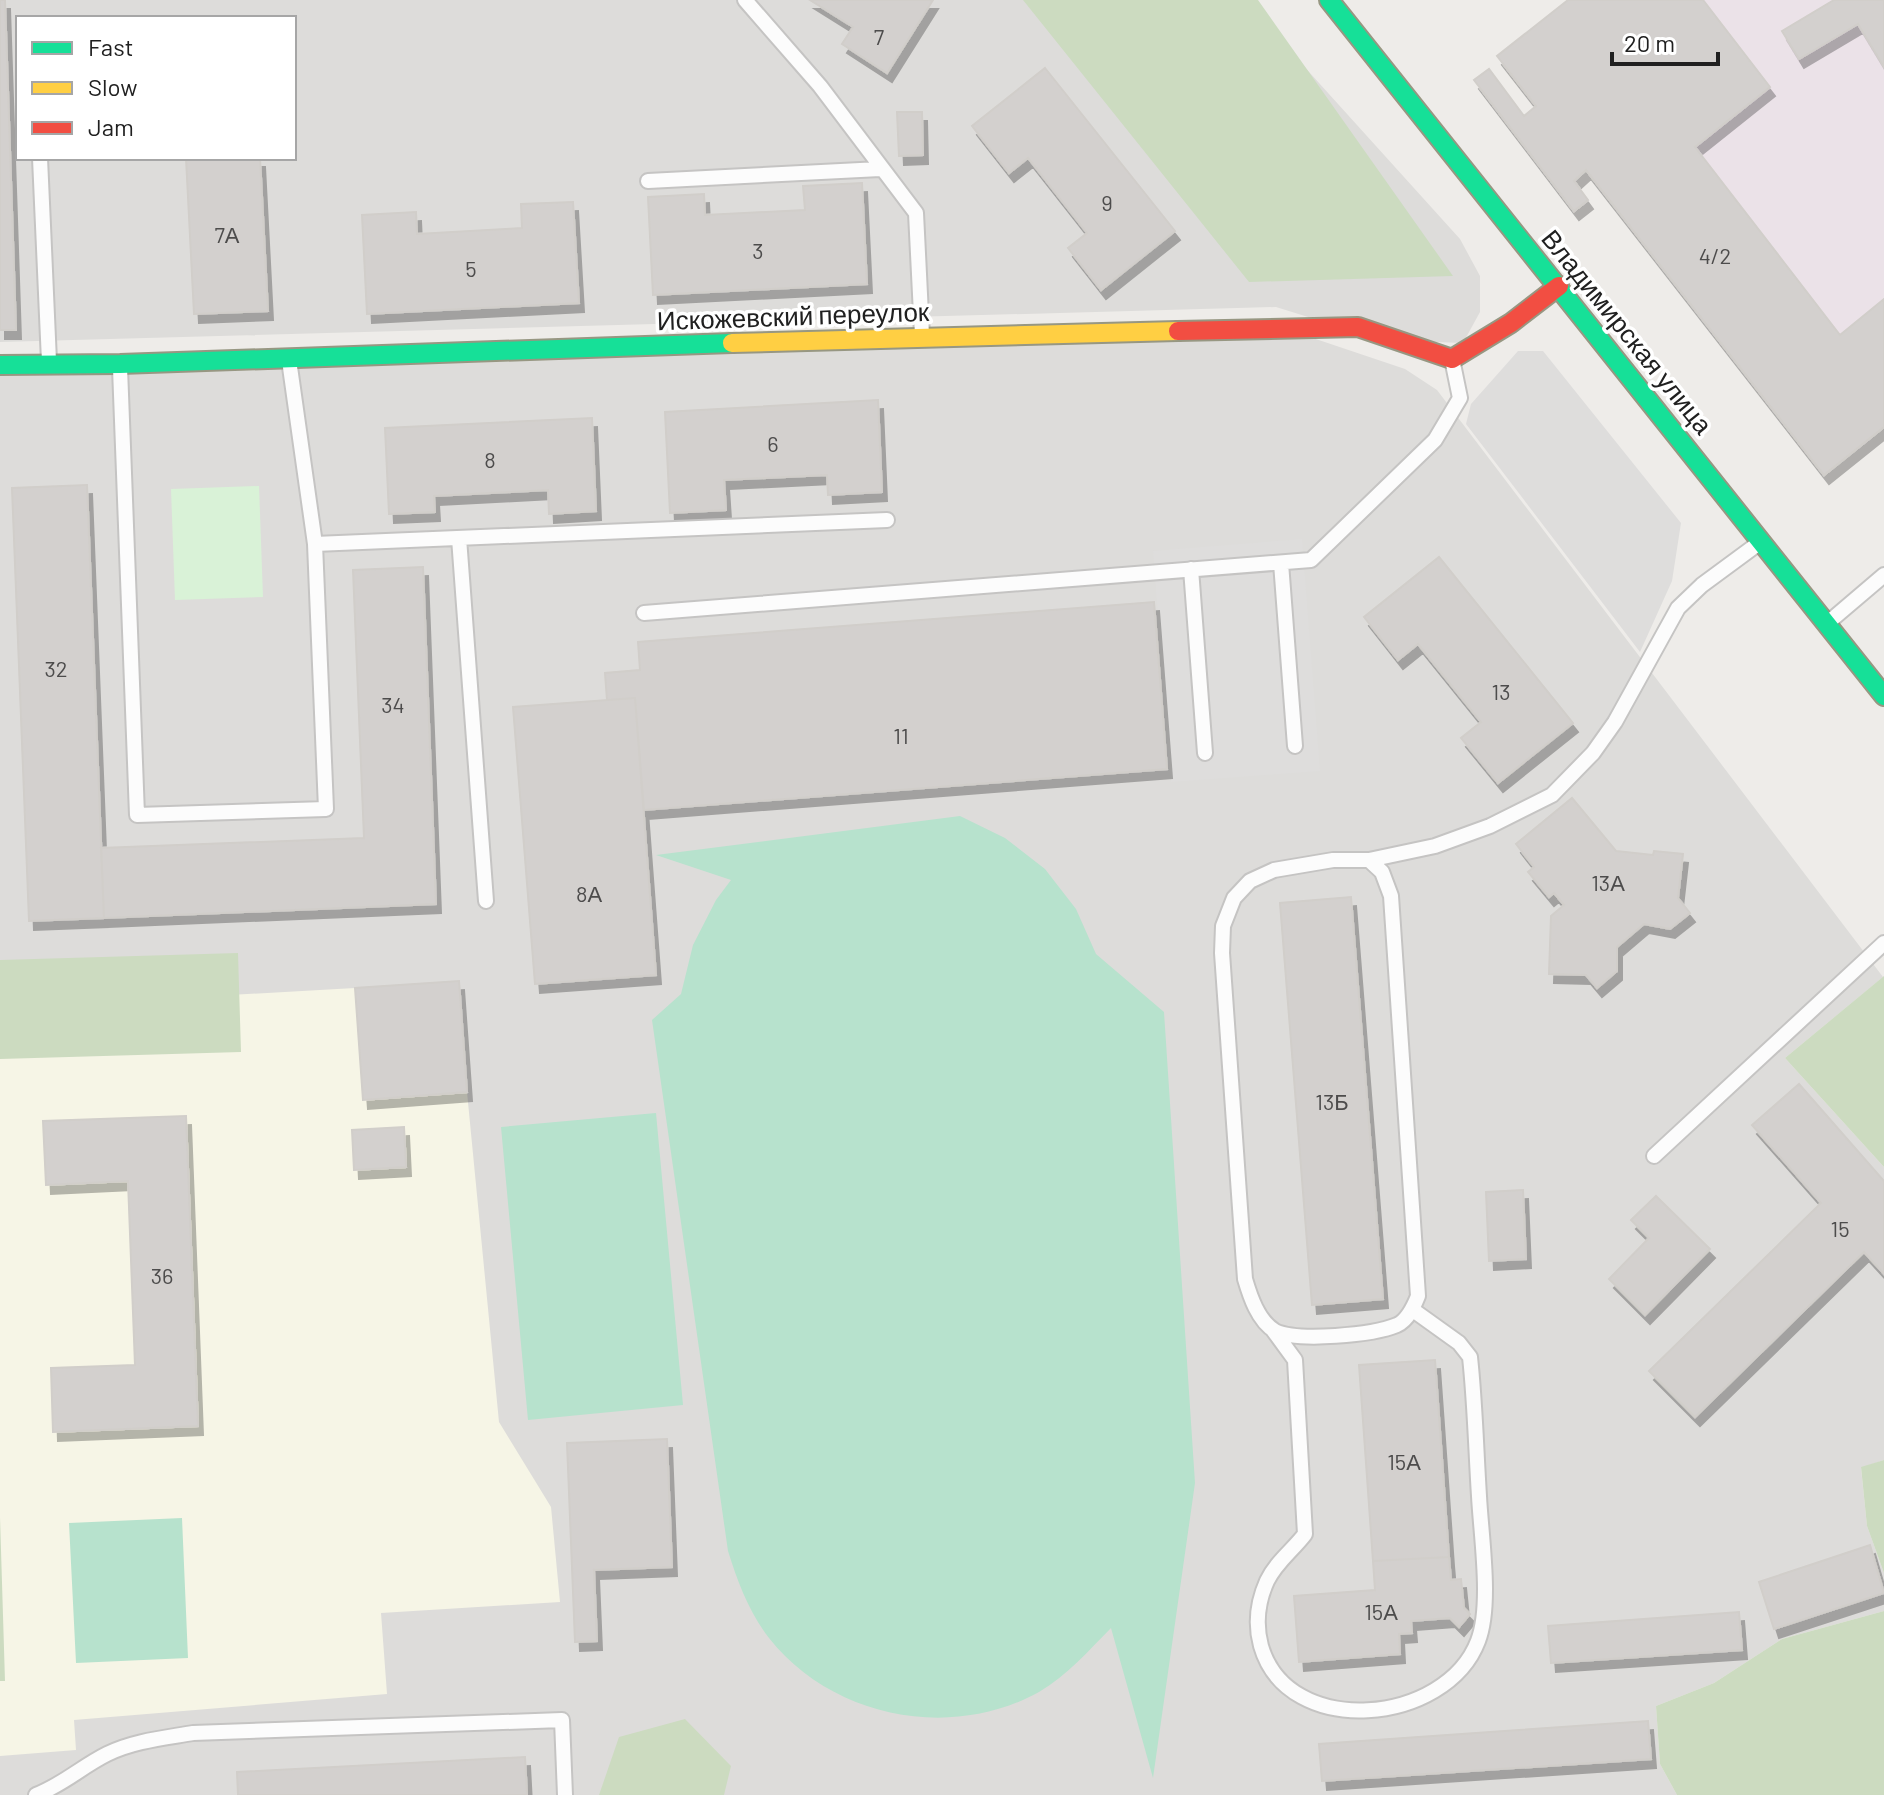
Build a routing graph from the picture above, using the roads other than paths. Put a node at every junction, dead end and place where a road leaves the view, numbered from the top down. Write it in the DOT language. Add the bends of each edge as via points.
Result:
graph roads {
  1 [pos="745,0"];
  2 [pos="1329,0"];
  3 [pos="40,160"];
  4 [pos="880,169"];
  5 [pos="648,181"];
  6 [pos="1559,286"];
  7 [pos="922,337"];
  8 [pos="289,358"];
  9 [pos="1452,359"];
  10 [pos="49,364"];
  11 [pos="120,364"];
  12 [pos="0,365"];
  13 [pos="887,520"];
  14 [pos="459,538"];
  15 [pos="1762,541"];
  16 [pos="315,544"];
  17 [pos="1281,563"];
  18 [pos="1191,569"];
  19 [pos="1884,575"];
  20 [pos="644,613"];
  21 [pos="1826,624"];
  22 [pos="1884,696"];
  23 [pos="1295,746"];
  24 [pos="1205,753"];
  25 [pos="1369,860"];
  26 [pos="486,901"];
  27 [pos="1884,943"];
  28 [pos="1654,1156"];
  29 [pos="1413,1310"];
  30 [pos="1273,1330"];
  31 [pos="36,1795"];
  32 [pos="565,1795"];
  1 -- 4 [label="lane" via="820,86"];
  2 -- 6 [label="street, Владимирская улица"];
  3 -- 10 [label="lane"];
  4 -- 5 [label="lane"];
  4 -- 7 [label="lane" via="916,213"];
  6 -- 9 [label="street"];
  6 -- 15 [label="street, Владимирская улица"];
  7 -- 8 [label="street, Искожевский переулок"];
  7 -- 9 [label="street, Искожевский переулок" via="1358,327"];
  8 -- 11 [label="street, Искожевский переулок"];
  8 -- 16 [label="lane"];
  9 -- 17 [label="lane" via="1460,398 1435,440 1311,560"];
  10 -- 11 [label="street, Искожевский переулок"];
  10 -- 12 [label="street, Искожевский переулок"];
  11 -- 16 [label="lane" via="137,815 326,809"];
  13 -- 14 [label="lane"];
  14 -- 16 [label="lane"];
  14 -- 26 [label="lane"];
  15 -- 21 [label="street, Владимирская улица"];
  15 -- 25 [label="lane" via="1678,608 1615,722 1552,795 1435,846"];
  17 -- 18 [label="lane"];
  17 -- 23 [label="lane"];
  18 -- 20 [label="lane"];
  18 -- 24 [label="lane"];
  19 -- 21 [label="lane"];
  21 -- 22 [label="street, Владимирская улица"];
  25 -- 29 [label="lane" via="1382,872 1391,896 1418,1296"];
  25 -- 30 [label="lane" via="1274,870 1250,881 1234,898 1223,926 1245,1279 1250,1298"];
  27 -- 28 [label="lane"];
  29 -- 30 [label="lane" via="1399,1324 1350,1333 1296,1337"];
  29 -- 30 [label="lane" via="1470,1357 1483,1614 1479,1638 1456,1675 1410,1703 1381,1709 1334,1709 1300,1698 1266,1663 1257,1620 1261,1598 1268,1578 1305,1534 1295,1360"];
  31 -- 32 [label="lane" via="111,1752 193,1733 562,1720"];
}
